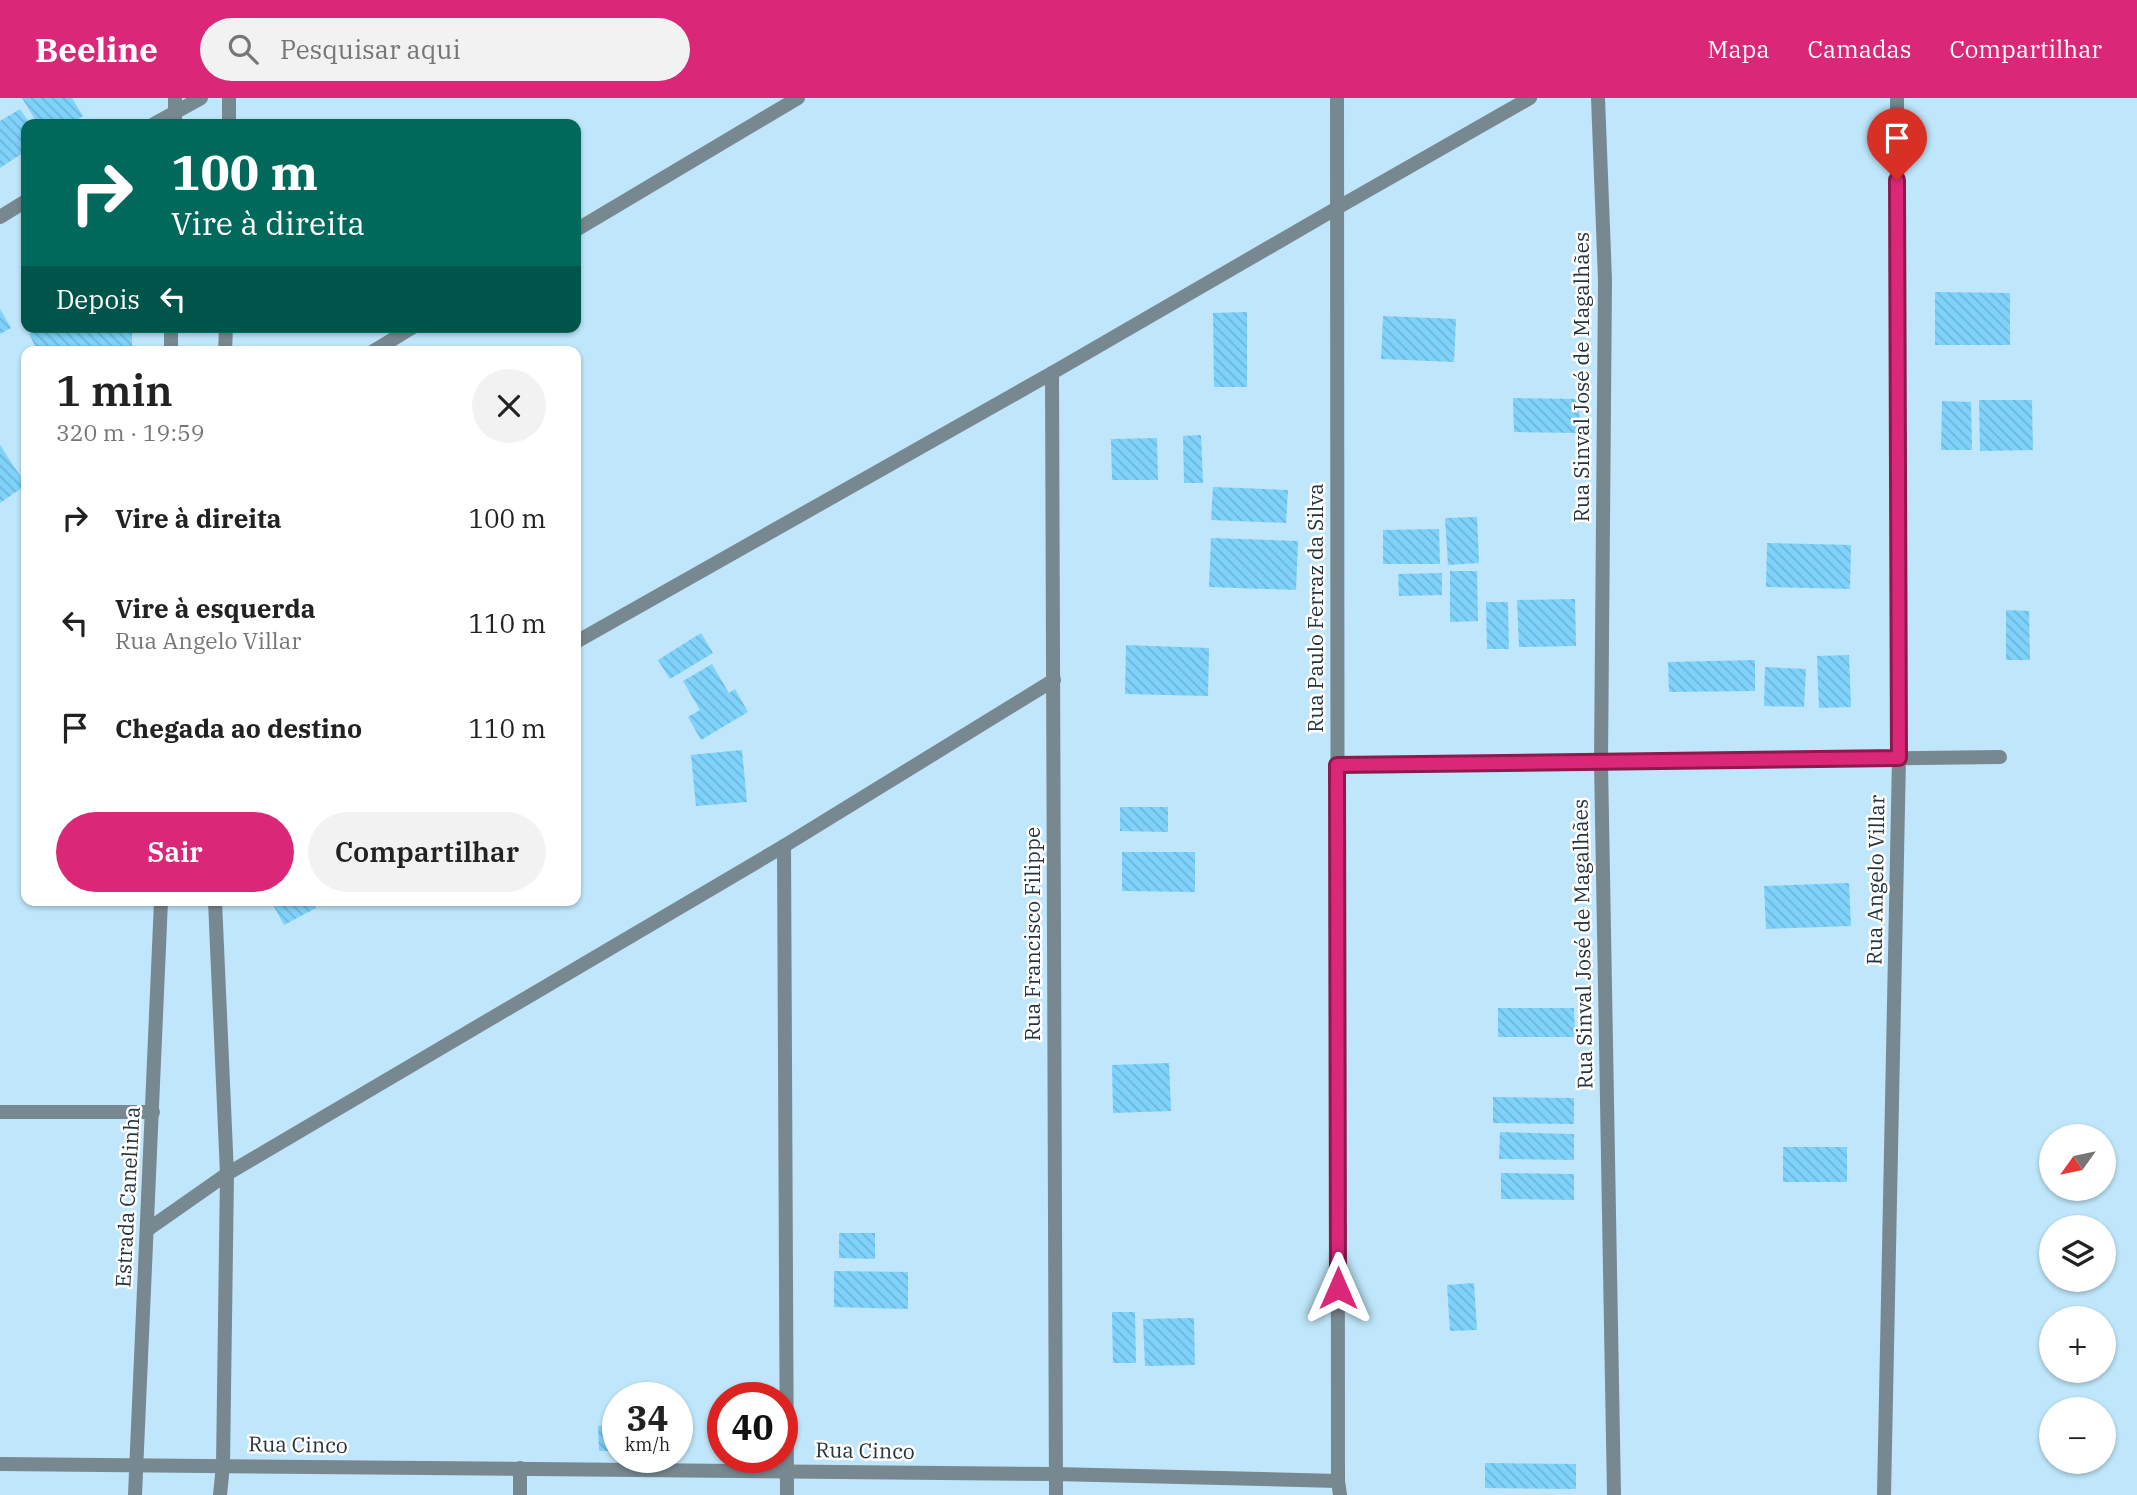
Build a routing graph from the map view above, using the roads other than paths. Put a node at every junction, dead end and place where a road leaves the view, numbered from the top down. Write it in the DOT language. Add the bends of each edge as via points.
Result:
graph roads {
  1 [pos="201,98"];
  2 [pos="229,98"];
  3 [pos="798,98"];
  4 [pos="1337,98"];
  5 [pos="1530,98"];
  6 [pos="1598,98"];
  7 [pos="1897,98"];
  8 [pos="175,111"];
  9 [pos="229,119"];
  10 [pos="21,204"];
  11 [pos="1337,208"];
  12 [pos="0,217"];
  13 [pos="581,227"];
  14 [pos="403,333"];
  15 [pos="382,346"];
  16 [pos="1052,373"];
  17 [pos="581,639"];
  18 [pos="1054,680"];
  19 [pos="2000,757"];
  20 [pos="1899,758"];
  21 [pos="1601,762"];
  22 [pos="1337,765"];
  23 [pos="785,846"];
  24 [pos="160,906"];
  25 [pos="215,906"];
  26 [pos="153,1111"];
  27 [pos="0,1112"];
  28 [pos="227,1174"];
  29 [pos="147,1230"];
  30 [pos="787,1382"];
  31 [pos="0,1464"];
  32 [pos="136,1465"];
  33 [pos="223,1465"];
  34 [pos="520,1468"];
  35 [pos="707,1470"];
  36 [pos="798,1471"];
  37 [pos="787,1473"];
  38 [pos="1055,1474"];
  39 [pos="1339,1488"];
  40 [pos="135,1495"];
  41 [pos="220,1495"];
  42 [pos="520,1495"];
  43 [pos="787,1495"];
  44 [pos="1056,1495"];
  45 [pos="1614,1495"];
  46 [pos="1884,1495"];
  1 -- 8 [label="street"];
  2 -- 9 [label="street"];
  3 -- 13 [label="street"];
  4 -- 11 [label="street, Rua Paulo Ferraz da Silva"];
  5 -- 11 [label="street"];
  6 -- 21 [label="street, Rua Sinval José de Magalhães" via="1605,279"];
  7 -- 20 [label="street, Rua Angelo Villar"];
  10 -- 12 [label="street"];
  11 -- 16 [label="street"];
  11 -- 22 [label="street, Rua Paulo Ferraz da Silva"];
  14 -- 15 [label="street"];
  16 -- 17 [label="street"];
  16 -- 18 [label="street, Rua Francisco Filippe"];
  18 -- 23 [label="street"];
  18 -- 38 [label="street, Rua Francisco Filippe"];
  19 -- 20 [label="street"];
  20 -- 21 [label="street"];
  20 -- 46 [label="street, Rua Angelo Villar"];
  21 -- 22 [label="street"];
  21 -- 45 [label="street, Rua Sinval José de Magalhães"];
  22 -- 39 [label="street, Rua Paulo Ferraz da Silva"];
  23 -- 28 [label="street"];
  23 -- 30 [label="street"];
  24 -- 26 [label="street, Estrada Canelinha"];
  25 -- 28 [label="street"];
  26 -- 27 [label="street"];
  26 -- 29 [label="street, Estrada Canelinha"];
  28 -- 29 [label="street"];
  28 -- 33 [label="street"];
  29 -- 32 [label="street, Estrada Canelinha"];
  31 -- 32 [label="street, Rua Cinco"];
  32 -- 33 [label="street, Rua Cinco"];
  32 -- 40 [label="street, Estrada Canelinha"];
  33 -- 34 [label="street, Rua Cinco"];
  33 -- 41 [label="street"];
  34 -- 35 [label="street, Rua Cinco"];
  34 -- 42 [label="street"];
  36 -- 38 [label="street, Rua Cinco"];
  37 -- 43 [label="street"];
  38 -- 39 [label="street, Rua Cinco"];
  38 -- 44 [label="street, Rua Francisco Filippe"];
}
